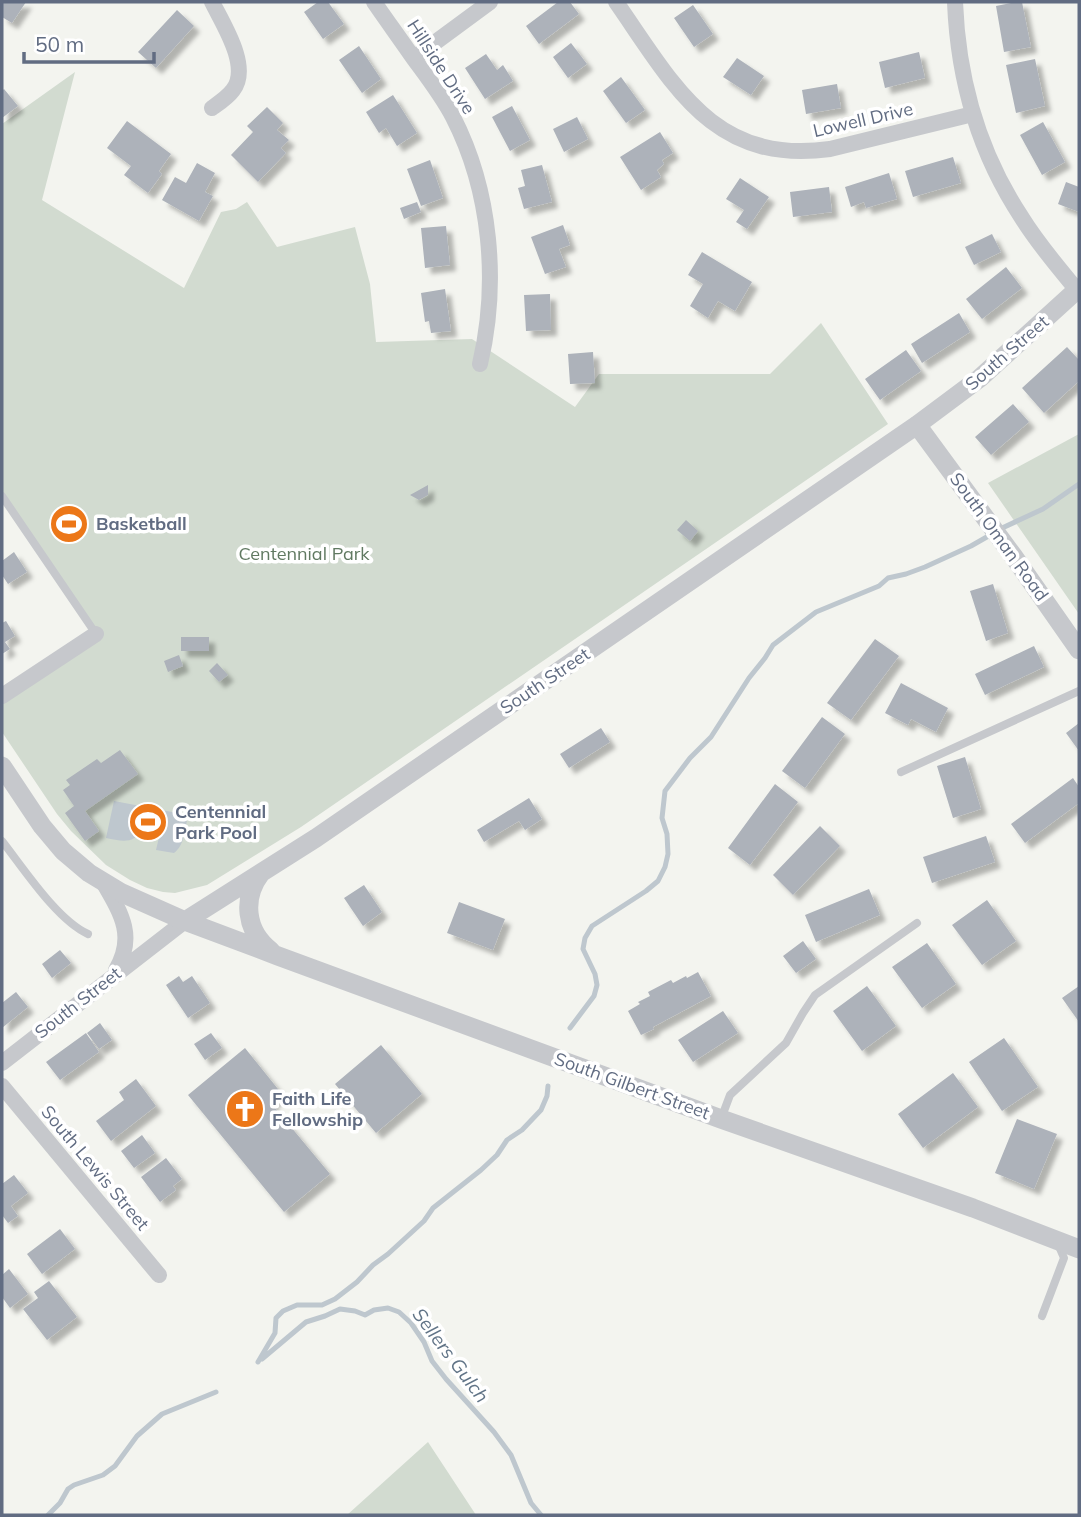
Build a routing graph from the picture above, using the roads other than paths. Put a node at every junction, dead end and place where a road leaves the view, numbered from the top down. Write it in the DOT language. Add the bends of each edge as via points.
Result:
graph roads {
  1 [pos="212,2"];
  2 [pos="374,2"];
  3 [pos="489,2"];
  4 [pos="616,2"];
  5 [pos="955,2"];
  6 [pos="414,58"];
  7 [pos="212,108"];
  8 [pos="972,114"];
  9 [pos="1078,289"];
  10 [pos="480,364"];
  11 [pos="918,425"];
  12 [pos="2,496"];
  13 [pos="96,634"];
  14 [pos="1079,650"];
  15 [pos="1079,691"];
  16 [pos="2,696"];
  17 [pos="2,766"];
  18 [pos="901,772"];
  19 [pos="2,841"];
  20 [pos="262,872"];
  21 [pos="103,882"];
  22 [pos="186,921"];
  23 [pos="917,923"];
  24 [pos="88,934"];
  25 [pos="278,956"];
  26 [pos="113,976"];
  27 [pos="2,1063"];
  28 [pos="2,1086"];
  29 [pos="721,1118"];
  30 [pos="1056,1241"];
  31 [pos="1079,1249"];
  32 [pos="159,1275"];
  33 [pos="1042,1316"];
  1 -- 7 [label="street" via="235,49 240,71 234,90"];
  2 -- 6 [label="street, Hillside Drive"];
  3 -- 6 [label="street"];
  4 -- 8 [label="street, Lowell Drive" via="695,108 747,143 810,152"];
  5 -- 8 [label="street"];
  6 -- 10 [label="street, Hillside Drive" via="453,116 482,202 489,280"];
  8 -- 9 [label="street" via="1011,201"];
  9 -- 11 [label="street, South Street" via="980,378"];
  11 -- 14 [label="street, South Oman Road"];
  11 -- 20 [label="street, South Street"];
  12 -- 13 [label="lane"];
  13 -- 16 [label="street"];
  15 -- 18 [label="lane"];
  17 -- 21 [label="street, South Gilbert Street" via="54,841"];
  19 -- 24 [label="lane" via="61,915"];
  20 -- 22 [label="street, South Street"];
  20 -- 25 [label="street" via="251,889 248,912 255,933"];
  21 -- 22 [label="street, South Gilbert Street"];
  21 -- 26 [label="street" via="127,937 124,956"];
  22 -- 25 [label="street, South Gilbert Street"];
  22 -- 26 [label="street, South Street"];
  23 -- 29 [label="lane" via="815,995 786,1043 730,1095"];
  25 -- 29 [label="street, South Gilbert Street"];
  26 -- 27 [label="street, South Street"];
  28 -- 32 [label="street, South Lewis Street"];
  29 -- 30 [label="street, South Gilbert Street"];
  30 -- 31 [label="street, South Gilbert Street"];
  30 -- 33 [label="lane" via="1064,1258"];
}
